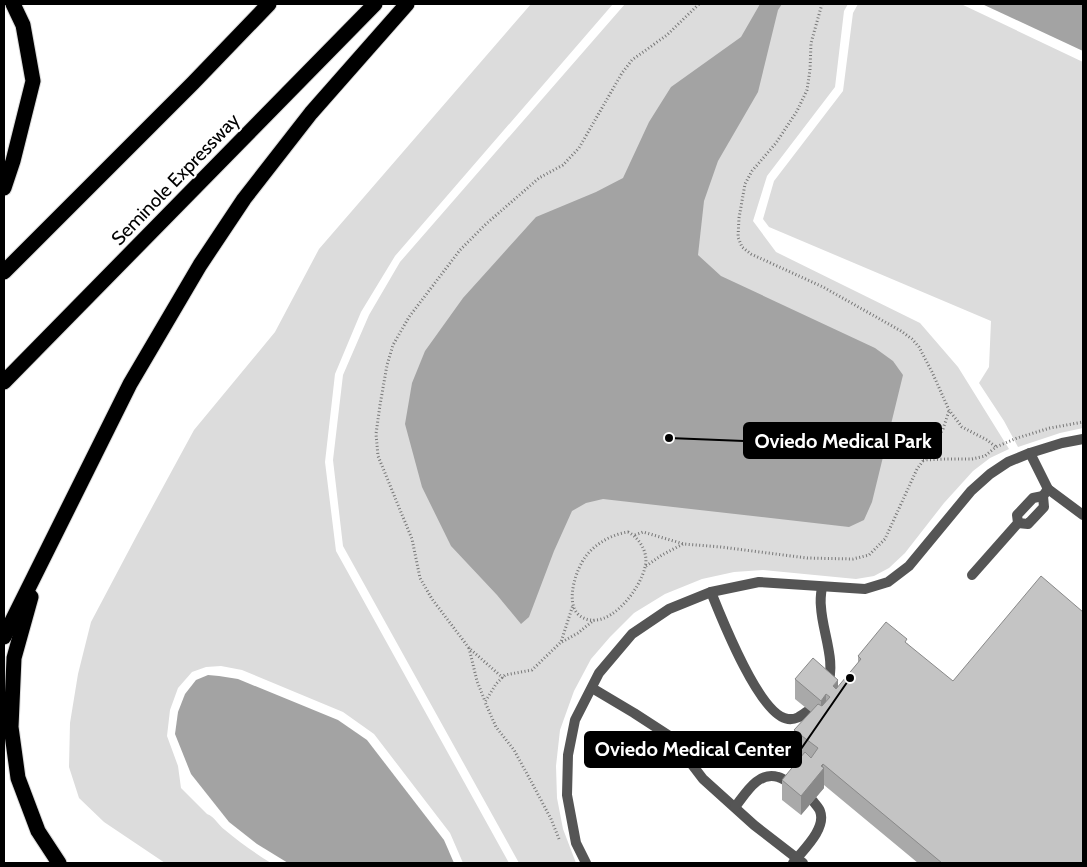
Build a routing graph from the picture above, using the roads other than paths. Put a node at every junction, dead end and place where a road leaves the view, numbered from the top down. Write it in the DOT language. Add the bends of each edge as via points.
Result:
graph roads {
  1 [pos="13,4"];
  2 [pos="269,4"];
  3 [pos="375,4"];
  4 [pos="407,4"];
  5 [pos="4,188"];
  6 [pos="4,272"];
  7 [pos="4,382"];
  8 [pos="1083,439"];
  9 [pos="1030,453"];
  10 [pos="1046,493"];
  11 [pos="1083,515"];
  12 [pos="42,560"];
  13 [pos="972,575"];
  14 [pos="822,587"];
  15 [pos="711,592"];
  16 [pos="4,638"];
  17 [pos="592,688"];
  18 [pos="826,689"];
  19 [pos="809,710"];
  20 [pos="793,786"];
  21 [pos="813,801"];
  22 [pos="734,807"];
  23 [pos="797,862"];
  24 [pos="59,863"];
  25 [pos="586,863"];
  1 -- 5 [label="highway" via="23,25 33,81"];
  2 -- 6 [label="highway"];
  3 -- 7 [label="highway, Seminole Expressway"];
  4 -- 12 [label="highway" via="311,113 244,199 200,265 130,384"];
  8 -- 9 [label="street"];
  9 -- 10 [label="street"];
  9 -- 14 [label="street" via="1008,462 971,491 909,566 888,582 865,589"];
  10 -- 11 [label="street"];
  10 -- 13 [label="street" via="1044,506 1028,524 1018,523"];
  12 -- 16 [label="highway"];
  12 -- 24 [label="highway" via="14,658 11,727 18,778 38,831"];
  14 -- 15 [label="street" via="759,582"];
  14 -- 18 [label="street" via="821,608 830,664 830,680"];
  15 -- 17 [label="street" via="669,609 632,634 599,672"];
  15 -- 19 [label="street" via="747,672 768,705 786,719 796,719"];
  17 -- 22 [label="street" via="671,737 703,779"];
  17 -- 25 [label="street" via="575,720 568,755 569,805 576,843"];
  20 -- 22 [label="street" via="780,777 767,775 756,781"];
  21 -- 23 [label="street" via="820,811 821,821 814,838"];
  22 -- 23 [label="street"];
}
